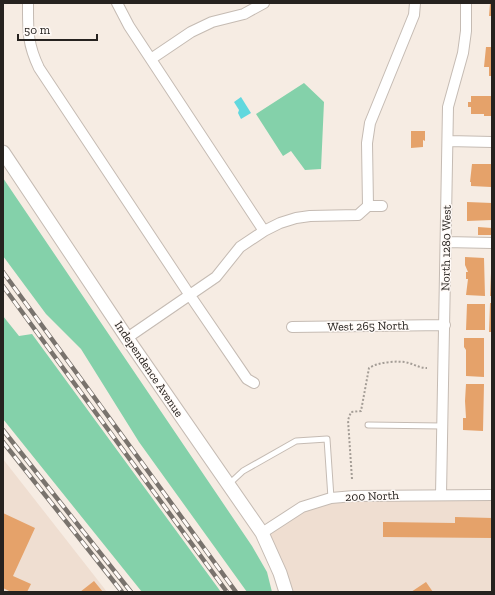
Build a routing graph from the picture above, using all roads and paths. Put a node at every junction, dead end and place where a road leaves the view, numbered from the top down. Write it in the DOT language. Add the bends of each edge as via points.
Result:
graph roads {
  1 [pos="24,3"];
  2 [pos="28,3"];
  3 [pos="117,3"];
  4 [pos="264,3"];
  5 [pos="415,3"];
  6 [pos="466,3"];
  7 [pos="151,59"];
  8 [pos="448,141"];
  9 [pos="492,142"];
  10 [pos="3,152"];
  11 [pos="368,206"];
  12 [pos="382,206"];
  13 [pos="264,231"];
  14 [pos="446,242"];
  15 [pos="492,243"];
  16 [pos="189,294"];
  17 [pos="445,325"];
  18 [pos="292,327"];
  19 [pos="127,338"];
  20 [pos="427,368"];
  21 [pos="254,383"];
  22 [pos="368,425"];
  23 [pos="442,426"];
  24 [pos="352,479"];
  25 [pos="228,484"];
  26 [pos="441,495"];
  27 [pos="492,495"];
  28 [pos="331,498"];
  29 [pos="262,533"];
  30 [pos="286,592"];
  1 -- 2 [label="street"];
  2 -- 16 [label="street" via="28,37 39,68"];
  3 -- 7 [label="street"];
  4 -- 7 [label="street" via="244,14 212,22"];
  5 -- 11 [label="street" via="414,15 370,123 367,143"];
  6 -- 8 [label="street, North 1280 West" via="463,53 448,107"];
  7 -- 13 [label="street"];
  8 -- 9 [label="street"];
  8 -- 14 [label="street, North 1280 West"];
  10 -- 19 [label="street, Independence Avenue"];
  11 -- 12 [label="street"];
  11 -- 13 [label="street" via="358,215 296,218"];
  13 -- 16 [label="street" via="240,247 216,276"];
  14 -- 15 [label="street"];
  14 -- 17 [label="street, North 1280 West"];
  16 -- 19 [label="street"];
  16 -- 21 [label="street" via="247,380"];
  17 -- 18 [label="street, West 265 North"];
  17 -- 23 [label="street, North 1280 West"];
  19 -- 25 [label="street, Independence Avenue"];
  20 -- 24 [label="path" via="404,362 392,362 369,368 361,411 351,412 348,420"];
  22 -- 23 [label="lane"];
  23 -- 26 [label="street, North 1280 West"];
  25 -- 28 [label="lane" via="243,471 296,441 328,439"];
  25 -- 29 [label="street, Independence Avenue"];
  26 -- 27 [label="street, 200 North"];
  26 -- 28 [label="street, 200 North"];
  28 -- 29 [label="street, 200 North" via="302,507"];
  29 -- 30 [label="street, Independence Avenue"];
}
